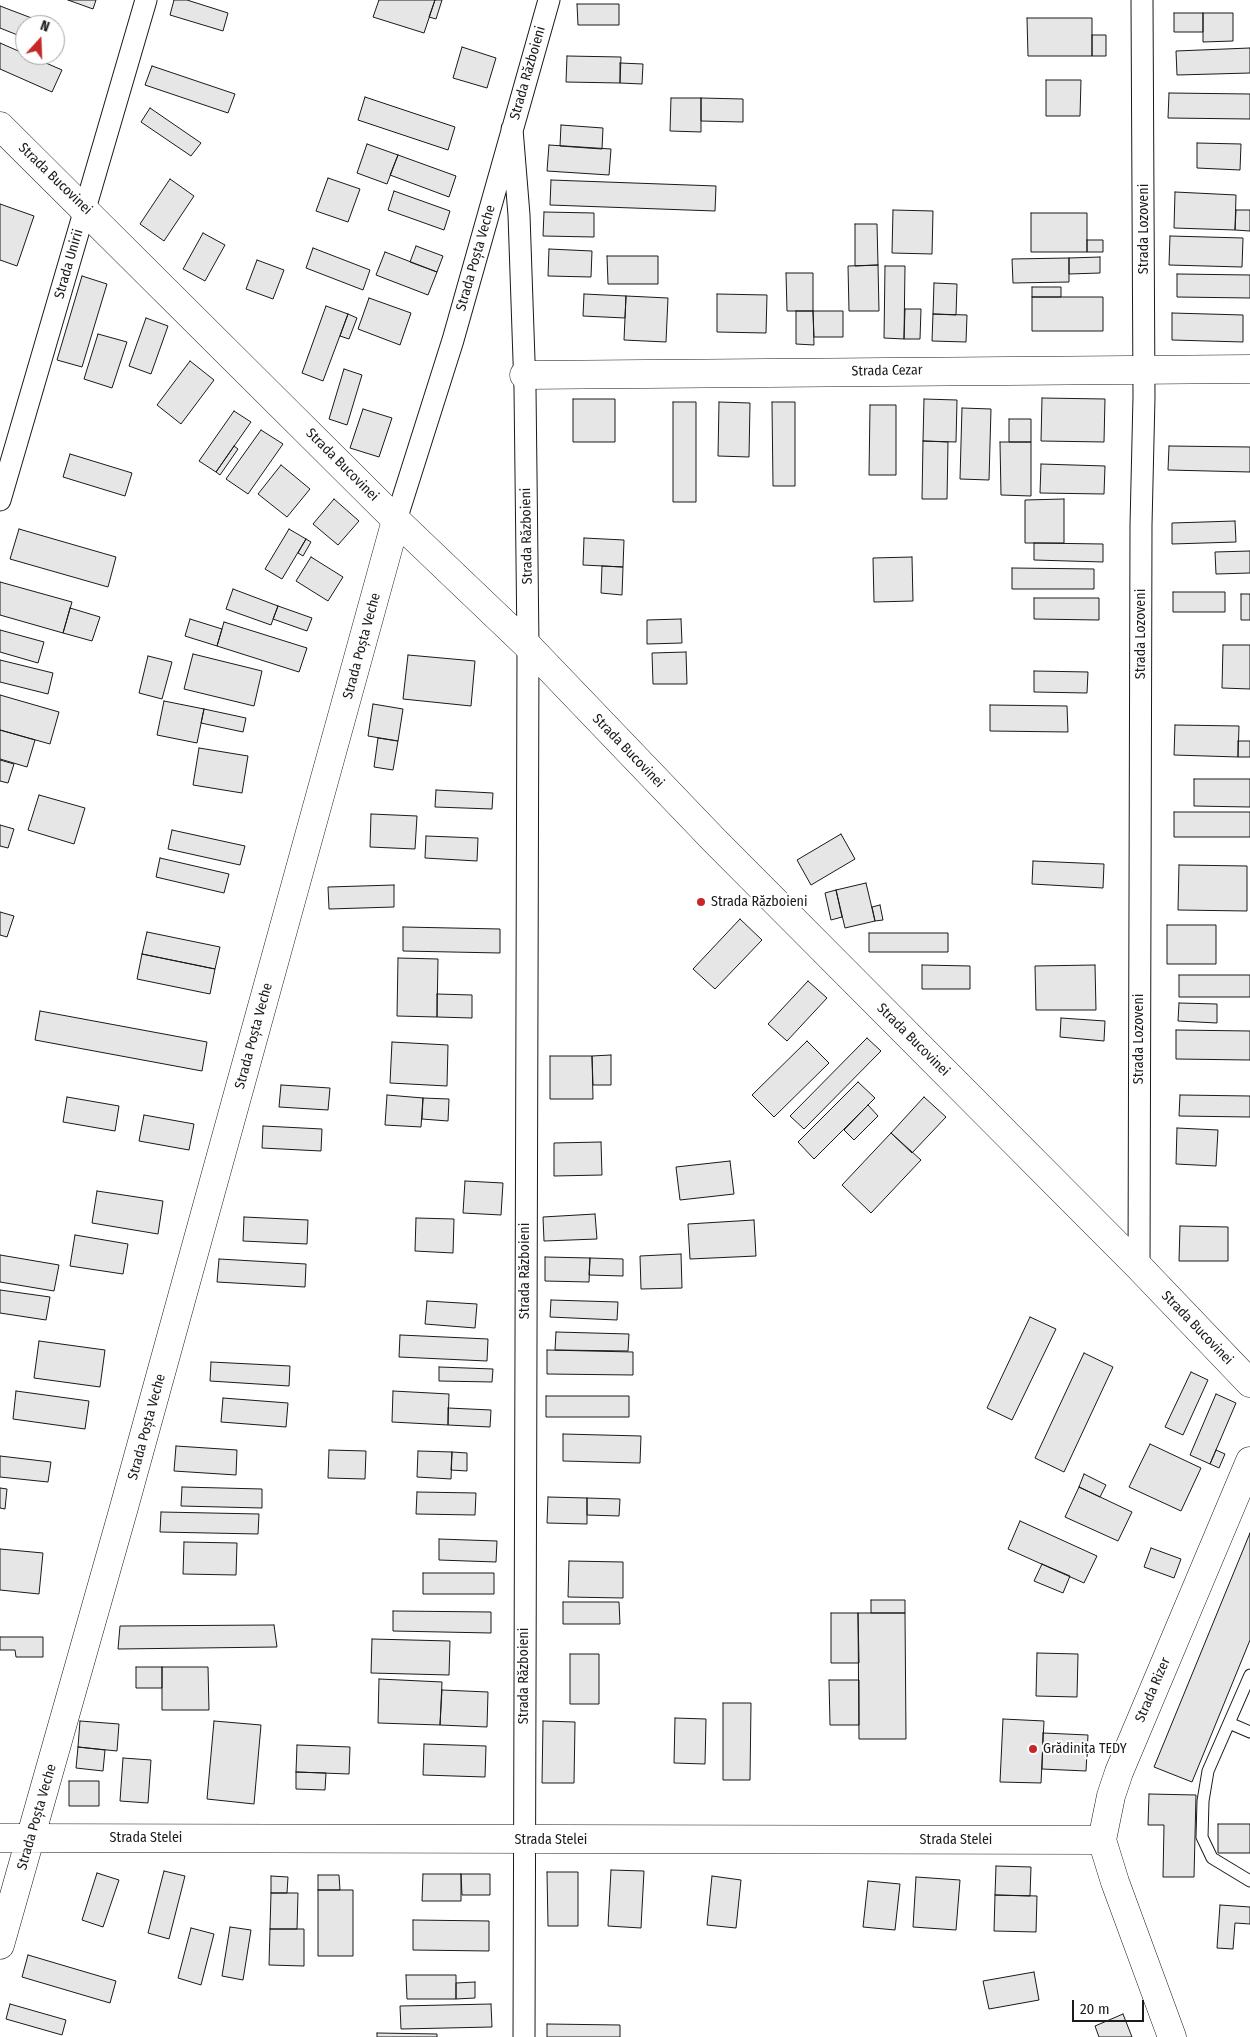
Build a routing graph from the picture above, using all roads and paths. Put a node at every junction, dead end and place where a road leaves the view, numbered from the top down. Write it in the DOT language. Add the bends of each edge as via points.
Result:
graph roads {
  1 [pos="146,0"];
  2 [pos="549,0"];
  3 [pos="1142,0"];
  4 [pos="0,126"];
  5 [pos="512,130"];
  6 [pos="85,209"];
  7 [pos="1144,369"];
  8 [pos="1250,369"];
  9 [pos="524,375"];
  10 [pos="0,500"];
  11 [pos="396,520"];
  12 [pos="528,646"];
  13 [pos="1139,1267"];
  14 [pos="1250,1383"];
  15 [pos="1250,1461"];
  16 [pos="1250,1675"];
  17 [pos="1230,1724"];
  18 [pos="1250,1732"];
  19 [pos="0,1838"];
  20 [pos="32,1838"];
  21 [pos="523,1840"];
  22 [pos="1102,1840"];
  23 [pos="1250,1881"];
  24 [pos="0,1945"];
  25 [pos="524,2037"];
  26 [pos="1172,2037"];
  1 -- 6 [label="street, Strada Unirii"];
  2 -- 5 [label="street, Strada Războieni"];
  3 -- 7 [label="street, Strada Lozoveni"];
  4 -- 6 [label="street, Strada Bucovinei"];
  5 -- 9 [label="street, Strada Războieni" via="520,215"];
  5 -- 11 [label="street, Strada Poșta Veche" via="453,340"];
  6 -- 10 [label="street, Strada Unirii"];
  6 -- 11 [label="street, Strada Bucovinei"];
  7 -- 8 [label="street, Strada Cezar"];
  7 -- 9 [label="street, Strada Cezar"];
  7 -- 13 [label="street, Strada Lozoveni"];
  9 -- 12 [label="street, Strada Războieni"];
  11 -- 12 [label="street, Strada Bucovinei"];
  11 -- 20 [label="street, Strada Poșta Veche"];
  12 -- 13 [label="street, Strada Bucovinei" via="714,840"];
  12 -- 21 [label="street, Strada Războieni"];
  13 -- 14 [label="street, Strada Bucovinei"];
  15 -- 22 [label="street, Strada Rizer" via="1120,1772 1111,1796"];
  16 -- 17 [label="lane"];
  17 -- 18 [label="lane"];
  17 -- 23 [label="lane" via="1208,1771 1202,1837 1212,1858"];
  19 -- 20 [label="street, Strada Stelei"];
  20 -- 21 [label="street, Strada Stelei"];
  20 -- 24 [label="street, Strada Poșta Veche"];
  21 -- 22 [label="street, Strada Stelei"];
  21 -- 25 [label="street, Strada Războieni"];
  22 -- 26 [label="street, Strada Rizer"];
}
